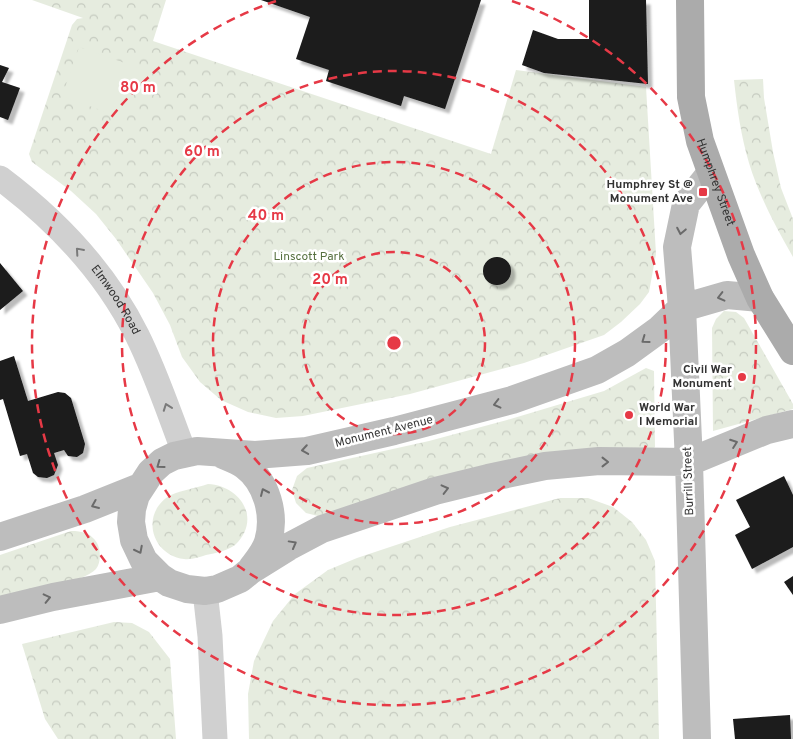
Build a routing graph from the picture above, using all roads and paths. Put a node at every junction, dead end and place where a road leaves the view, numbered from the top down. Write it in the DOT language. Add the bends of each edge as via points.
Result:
graph roads {
  1 [pos="690,0"];
  2 [pos="710,174"];
  3 [pos="0,178"];
  4 [pos="760,298"];
  5 [pos="682,308"];
  6 [pos="793,351"];
  7 [pos="793,424"];
  8 [pos="184,452"];
  9 [pos="221,454"];
  10 [pos="689,462"];
  11 [pos="140,486"];
  12 [pos="0,537"];
  13 [pos="251,570"];
  14 [pos="160,577"];
  15 [pos="205,591"];
  16 [pos="0,610"];
  17 [pos="215,739"];
  18 [pos="697,739"];
  1 -- 2 [label="main road, Humphrey Street" via="691,97"];
  2 -- 4 [label="main road, Humphrey Street"];
  2 -- 5 [label="street, Burrill Street, one-way" via="686,204 677,247"];
  8 -- 3 [label="street, Elmwood Road, one-way" via="156,376 117,300 64,234"];
  4 -- 5 [label="street, Monument Avenue, one-way" via="727,295"];
  4 -- 6 [label="main road, Humphrey Street"];
  5 -- 9 [label="street, Monument Avenue, one-way" via="660,329 597,370 512,400 307,451"];
  5 -- 10 [label="street, Burrill Street"];
  10 -- 7 [label="street, one-way" via="767,430"];
  8 -- 9 [label="street, Monument Avenue"];
  8 -- 11 [label="street, Monument Avenue, one-way" via="162,462"];
  13 -- 9 [label="street, one-way" via="268,542 271,517 268,502 253,474"];
  13 -- 10 [label="street, one-way" via="322,529 435,491 479,480 545,466 590,462"];
  10 -- 18 [label="street, Burrill Street"];
  11 -- 12 [label="street, Monument Avenue, one-way" via="85,509"];
  11 -- 14 [label="street, one-way" via="132,509 134,540 144,561"];
  13 -- 15 [label="street" via="230,584"];
  14 -- 15 [label="street" via="187,589"];
  16 -- 14 [label="street, one-way"];
  15 -- 17 [label="street"];
}
